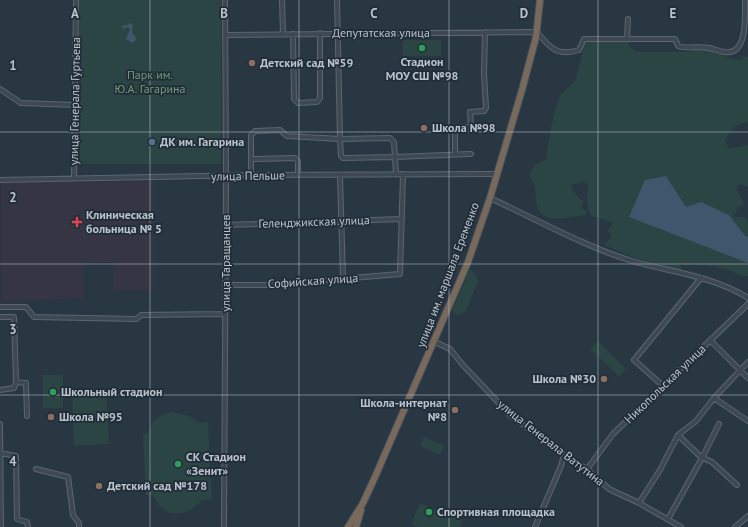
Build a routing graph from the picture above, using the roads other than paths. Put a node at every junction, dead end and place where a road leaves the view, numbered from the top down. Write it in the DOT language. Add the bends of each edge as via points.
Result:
graph roads {
  1 [pos="76,0"];
  2 [pos="225,0"];
  3 [pos="282,0"];
  4 [pos="337,0"];
  5 [pos="540,0"];
  6 [pos="745,0"];
  7 [pos="628,19"];
  8 [pos="485,32"];
  9 [pos="537,32"];
  10 [pos="320,33"];
  11 [pos="338,33"];
  12 [pos="283,34"];
  13 [pos="293,34"];
  14 [pos="225,35"];
  15 [pos="627,39"];
  16 [pos="0,89"];
  17 [pos="76,104"];
  18 [pos="340,138"];
  19 [pos="455,154"];
  20 [pos="470,154"];
  21 [pos="395,157"];
  22 [pos="251,159"];
  23 [pos="340,174"];
  24 [pos="396,174"];
  25 [pos="403,174"];
  26 [pos="496,174"];
  27 [pos="251,175"];
  28 [pos="298,175"];
  29 [pos="226,176"];
  30 [pos="74,178"];
  31 [pos="0,180"];
  32 [pos="490,198"];
  33 [pos="402,219"];
  34 [pos="340,222"];
  35 [pos="226,225"];
  36 [pos="700,278"];
  37 [pos="343,279"];
  38 [pos="226,285"];
  39 [pos="748,298"];
  40 [pos="748,304"];
  41 [pos="0,307"];
  42 [pos="225,314"];
  43 [pos="0,317"];
  44 [pos="710,340"];
  45 [pos="435,342"];
  46 [pos="748,362"];
  47 [pos="740,369"];
  48 [pos="748,378"];
  49 [pos="16,382"];
  50 [pos="663,386"];
  51 [pos="0,390"];
  52 [pos="714,398"];
  53 [pos="27,416"];
  54 [pos="748,421"];
  55 [pos="0,424"];
  56 [pos="719,424"];
  57 [pos="678,435"];
  58 [pos="0,454"];
  59 [pos="564,455"];
  60 [pos="702,458"];
  61 [pos="36,469"];
  62 [pos="587,469"];
  63 [pos="737,485"];
  64 [pos="363,503"];
  65 [pos="639,503"];
  66 [pos="748,516"];
  67 [pos="668,519"];
  68 [pos="1,527"];
  69 [pos="28,527"];
  70 [pos="79,527"];
  71 [pos="224,527"];
  72 [pos="348,527"];
  73 [pos="356,527"];
  74 [pos="535,527"];
  75 [pos="681,527"];
  76 [pos="735,527"];
  1 -- 17 [label="street, улица Генерала Гуртьева"];
  2 -- 14 [label="street, улица Таращанцев"];
  3 -- 12 [label="street"];
  4 -- 11 [label="street"];
  5 -- 9 [label="highway, улица им. маршала Еременко"];
  6 -- 15 [label="street" via="744,43 738,50 726,53 710,48 684,48 678,46 675,39"];
  7 -- 15 [label="street"];
  8 -- 9 [label="street, Депутатская улица"];
  8 -- 11 [label="street, Депутатская улица"];
  8 -- 19 [label="street" via="486,108 484,111 470,112 470,127 455,128"];
  9 -- 15 [label="street" via="550,48 570,53 579,50 584,40"];
  9 -- 26 [label="highway, улица им. маршала Еременко"];
  10 -- 11 [label="street, Депутатская улица"];
  10 -- 13 [label="street, Депутатская улица"];
  10 -- 13 [label="street" via="320,98 317,102 298,103 294,99"];
  11 -- 18 [label="street"];
  12 -- 13 [label="street, Депутатская улица"];
  12 -- 14 [label="street, Депутатская улица"];
  14 -- 29 [label="street, улица Таращанцев"];
  16 -- 17 [label="street" via="21,103"];
  17 -- 30 [label="street, улица Генерала Гуртьева"];
  18 -- 21 [label="street" via="390,138 394,142"];
  18 -- 21 [label="street" via="343,158"];
  18 -- 22 [label="street" via="287,136 280,130 255,131 251,135"];
  19 -- 20 [label="street"];
  19 -- 21 [label="street"];
  21 -- 24 [label="street"];
  22 -- 27 [label="street"];
  22 -- 28 [label="street" via="297,159"];
  23 -- 24 [label="street, улица Пельше"];
  23 -- 28 [label="street, улица Пельше"];
  23 -- 34 [label="street"];
  24 -- 25 [label="street, улица Пельше"];
  25 -- 26 [label="street, улица Пельше"];
  25 -- 33 [label="street"];
  26 -- 32 [label="highway, улица им. маршала Еременко"];
  27 -- 28 [label="street, улица Пельше"];
  27 -- 29 [label="street, улица Пельше"];
  29 -- 30 [label="street, улица Пельше"];
  29 -- 35 [label="street, улица Таращанцев"];
  30 -- 31 [label="street, улица Пельше"];
  32 -- 36 [label="street" via="603,250"];
  32 -- 45 [label="highway, улица им. маршала Еременко" via="468,262"];
  33 -- 34 [label="street, Геленджикская улица"];
  33 -- 37 [label="street, Софийская улица" via="400,274"];
  34 -- 35 [label="street, Геленджикская улица"];
  34 -- 37 [label="street"];
  35 -- 38 [label="street, улица Таращанцев"];
  36 -- 39 [label="street" via="739,292"];
  36 -- 50 [label="street" via="634,360"];
  37 -- 38 [label="street, Софийская улица" via="268,285"];
  38 -- 42 [label="street, улица Таращанцев"];
  40 -- 44 [label="street, Никопольская улица"];
  41 -- 42 [label="street" via="26,307 34,317 62,318 137,319 141,315"];
  42 -- 71 [label="street, улица Таращанцев"];
  43 -- 49 [label="street" via="14,316"];
  44 -- 47 [label="street"];
  44 -- 50 [label="street, Никопольская улица"];
  45 -- 59 [label="street, улица Генерала Ватутина" via="450,349 510,415"];
  45 -- 64 [label="highway, улица им. маршала Еременко"];
  46 -- 47 [label="street"];
  47 -- 48 [label="street"];
  47 -- 52 [label="street"];
  49 -- 51 [label="street" via="14,388"];
  49 -- 53 [label="street" via="26,383"];
  50 -- 62 [label="street, Никопольская улица" via="613,434"];
  52 -- 54 [label="street"];
  52 -- 57 [label="street" via="696,421"];
  55 -- 58 [label="street"];
  56 -- 60 [label="street"];
  57 -- 60 [label="street"];
  57 -- 65 [label="street"];
  58 -- 68 [label="street"];
  58 -- 69 [label="street" via="16,456 17,519 28,522"];
  59 -- 62 [label="street, улица Генерала Ватутина"];
  59 -- 74 [label="street" via="562,466"];
  60 -- 63 [label="street" via="712,462"];
  60 -- 67 [label="street"];
  61 -- 70 [label="street" via="68,477 73,515"];
  62 -- 65 [label="street, улица Генерала Ватутина" via="609,489"];
  64 -- 72 [label="highway"];
  64 -- 73 [label="highway"];
  65 -- 67 [label="street, улица Генерала Ватутина"];
  66 -- 76 [label="street"];
  67 -- 75 [label="street, улица Генерала Ватутина"];
}
